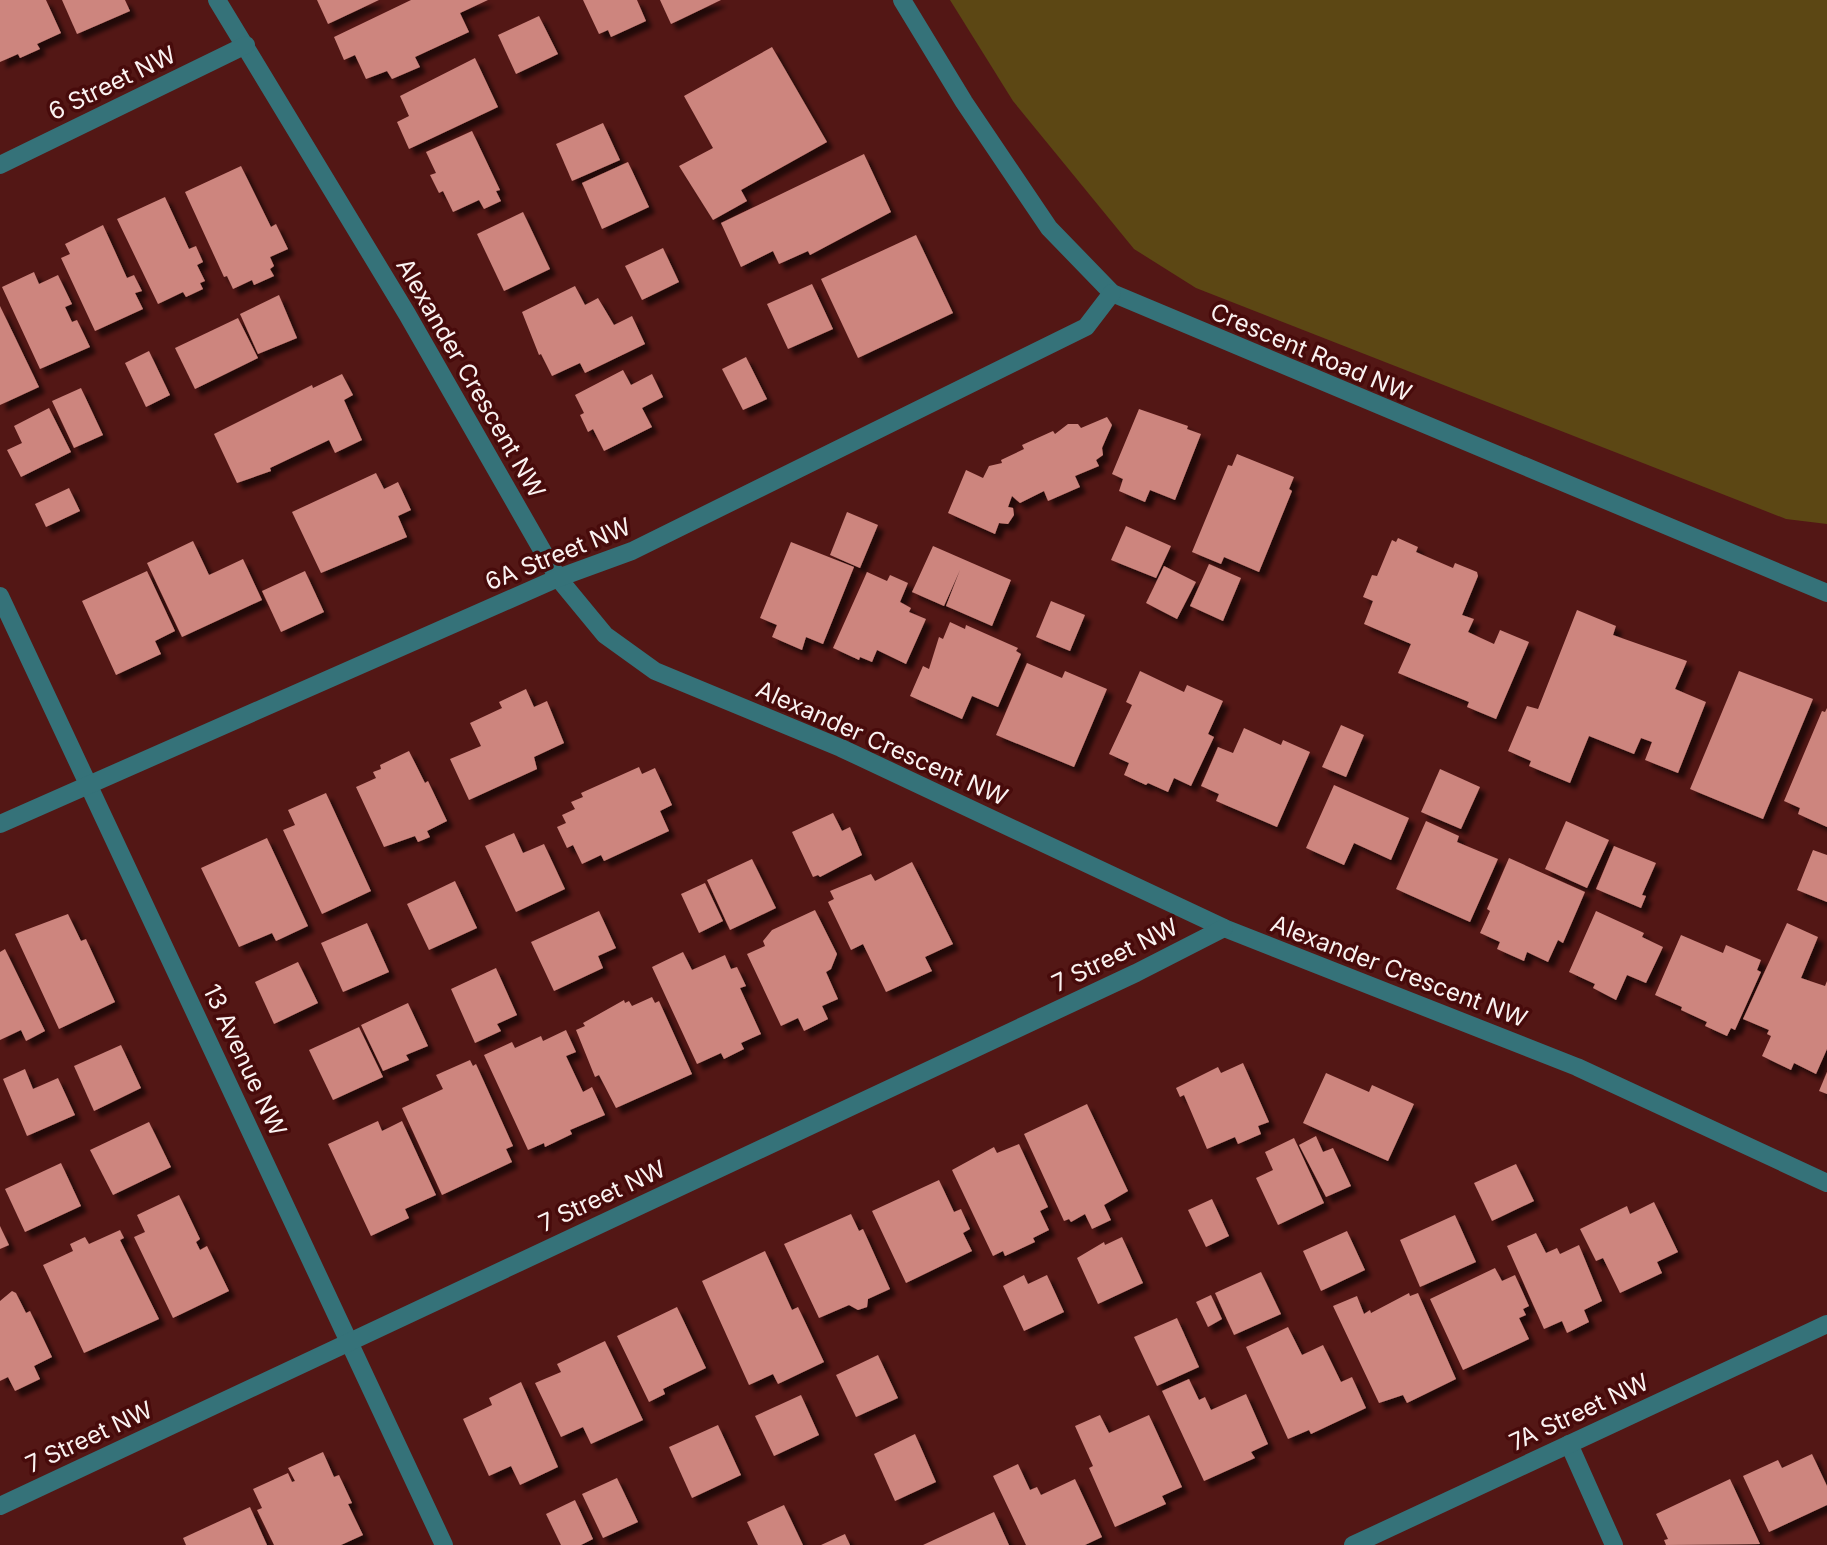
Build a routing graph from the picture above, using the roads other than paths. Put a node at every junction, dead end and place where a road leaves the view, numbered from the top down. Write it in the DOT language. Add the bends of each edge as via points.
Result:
graph roads {
  1 [pos="216,0"];
  2 [pos="902,0"];
  3 [pos="246,45"];
  4 [pos="0,164"];
  5 [pos="1112,293"];
  6 [pos="558,578"];
  7 [pos="1827,593"];
  8 [pos="0,596"];
  9 [pos="87,784"];
  10 [pos="0,824"];
  11 [pos="1224,928"];
  12 [pos="1827,1183"];
  13 [pos="1827,1324"];
  14 [pos="348,1341"];
  15 [pos="1569,1444"];
  16 [pos="0,1506"];
  17 [pos="444,1545"];
  18 [pos="1353,1545"];
  19 [pos="1614,1545"];
  1 -- 3 [label="street, Alexander Crescent NW"];
  2 -- 5 [label="street, Crescent Road NW" via="1049,228"];
  3 -- 4 [label="street, 6 Street NW"];
  3 -- 6 [label="street, Alexander Crescent NW"];
  5 -- 6 [label="street, 6A Street NW" via="1086,327 632,551"];
  5 -- 7 [label="street, Crescent Road NW"];
  6 -- 9 [label="street, 6A Street NW"];
  6 -- 11 [label="street, Alexander Crescent NW" via="605,635 655,671 841,748"];
  8 -- 9 [label="street, 13 Avenue NW"];
  9 -- 10 [label="street, 6A Street NW"];
  9 -- 14 [label="street, 13 Avenue NW"];
  11 -- 12 [label="street, Alexander Crescent NW" via="1577,1067"];
  11 -- 14 [label="street, 7 Street NW"];
  13 -- 15 [label="street, 7A Street NW"];
  14 -- 16 [label="street, 7 Street NW"];
  14 -- 17 [label="street, 13 Avenue NW"];
  15 -- 18 [label="street, 7A Street NW"];
  15 -- 19 [label="street"];
}
